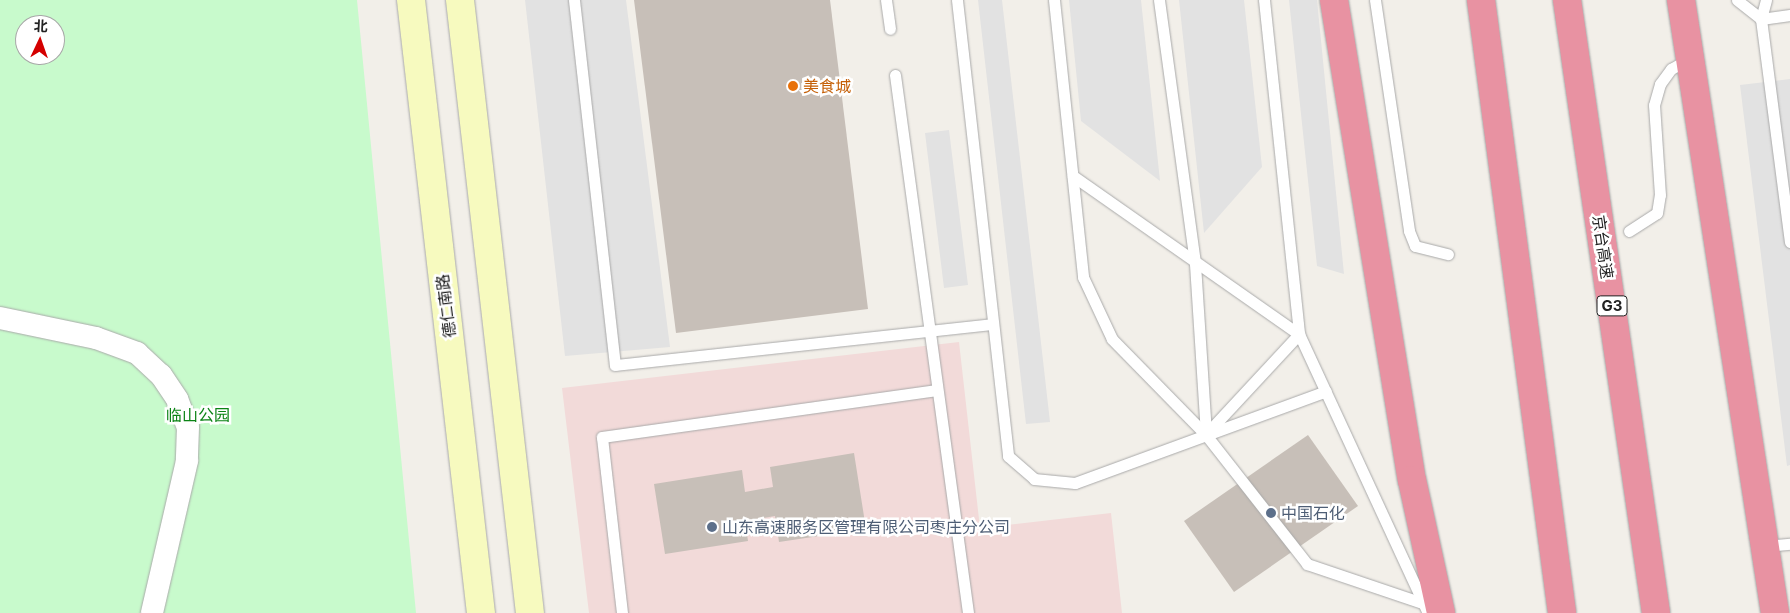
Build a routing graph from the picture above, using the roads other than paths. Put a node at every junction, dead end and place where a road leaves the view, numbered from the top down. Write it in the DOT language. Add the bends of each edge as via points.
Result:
graph roads {
  1 [pos="411,0"];
  2 [pos="460,0"];
  3 [pos="574,0"];
  4 [pos="886,0"];
  5 [pos="957,0"];
  6 [pos="1054,0"];
  7 [pos="1159,0"];
  8 [pos="1264,0"];
  9 [pos="1334,0"];
  10 [pos="1375,0"];
  11 [pos="1481,0"];
  12 [pos="1567,0"];
  13 [pos="1681,0"];
  14 [pos="1737,0"];
  15 [pos="1766,0"];
  16 [pos="1790,15"];
  17 [pos="1761,18"];
  18 [pos="890,28"];
  19 [pos="1690,58"];
  20 [pos="896,75"];
  21 [pos="1073,176"];
  22 [pos="1629,231"];
  23 [pos="1790,242"];
  24 [pos="1448,254"];
  25 [pos="1195,264"];
  26 [pos="0,318"];
  27 [pos="993,324"];
  28 [pos="929,331"];
  29 [pos="1299,334"];
  30 [pos="937,390"];
  31 [pos="1326,391"];
  32 [pos="1206,435"];
  33 [pos="1777,545"];
  34 [pos="1430,610"];
  35 [pos="152,613"];
  36 [pos="481,613"];
  37 [pos="530,613"];
  38 [pos="622,613"];
  39 [pos="968,613"];
  40 [pos="1562,613"];
  41 [pos="1656,613"];
  42 [pos="1775,613"];
  1 -- 36 [label="main road, 德仁南路"];
  2 -- 37 [label="main road"];
  3 -- 28 [label="lane" via="615,365"];
  4 -- 18 [label="lane"];
  5 -- 27 [label="lane"];
  6 -- 21 [label="lane"];
  7 -- 25 [label="lane"];
  8 -- 29 [label="lane"];
  9 -- 34 [label="highway"];
  10 -- 24 [label="lane" via="1409,231 1416,246"];
  11 -- 40 [label="highway"];
  12 -- 41 [label="highway, 京台高速 / G3"];
  13 -- 19 [label="highway"];
  14 -- 17 [label="lane"];
  15 -- 17 [label="lane"];
  16 -- 17 [label="lane"];
  17 -- 23 [label="lane"];
  19 -- 22 [label="lane" via="1671,69 1660,84 1654,105 1660,195 1657,213"];
  19 -- 33 [label="highway"];
  20 -- 28 [label="lane"];
  21 -- 25 [label="lane"];
  21 -- 32 [label="lane" via="1083,277 1112,339"];
  25 -- 29 [label="lane"];
  25 -- 32 [label="lane"];
  26 -- 35 [label="street" via="96,338 137,354 162,375 177,399 188,427 187,461"];
  27 -- 28 [label="lane"];
  27 -- 32 [label="lane" via="1008,456 1034,479 1075,484"];
  28 -- 30 [label="lane"];
  29 -- 31 [label="lane"];
  29 -- 32 [label="lane"];
  30 -- 38 [label="lane" via="602,437"];
  30 -- 39 [label="lane"];
  31 -- 32 [label="lane"];
  31 -- 34 [label="lane"];
  32 -- 34 [label="lane" via="1307,564"];
  33 -- 42 [label="highway"];
}
